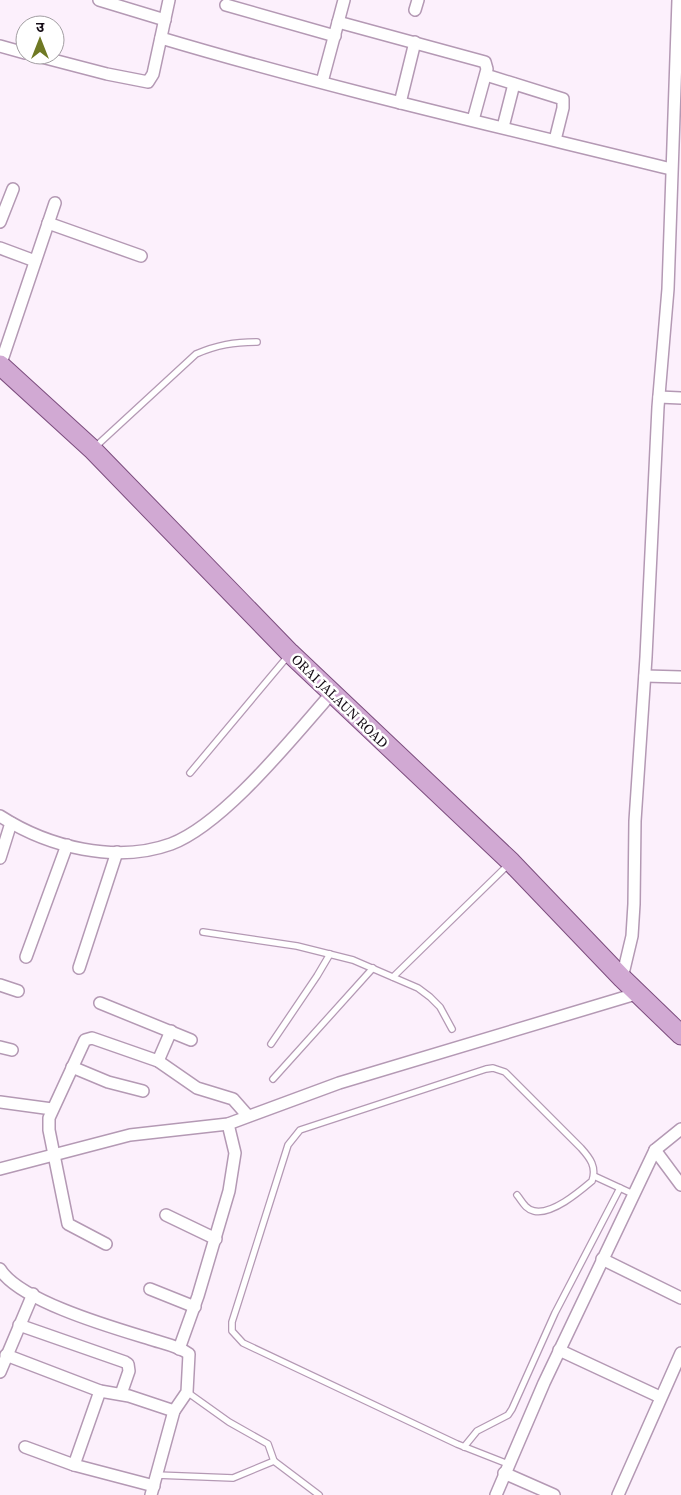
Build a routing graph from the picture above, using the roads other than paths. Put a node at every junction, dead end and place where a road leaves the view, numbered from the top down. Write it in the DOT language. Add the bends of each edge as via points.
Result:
graph roads {
  1 [pos="99,0"];
  2 [pos="169,0"];
  3 [pos="344,0"];
  4 [pos="678,0"];
  5 [pos="226,5"];
  6 [pos="165,20"];
  7 [pos="338,22"];
  8 [pos="335,36"];
  9 [pos="161,38"];
  10 [pos="415,42"];
  11 [pos="0,46"];
  12 [pos="15,50"];
  13 [pos="65,63"];
  14 [pos="486,75"];
  15 [pos="322,82"];
  16 [pos="514,84"];
  17 [pos="677,93"];
  18 [pos="400,103"];
  19 [pos="473,120"];
  20 [pos="503,126"];
  21 [pos="555,140"];
  22 [pos="671,169"];
  23 [pos="13,189"];
  24 [pos="55,203"];
  25 [pos="0,222"];
  26 [pos="48,223"];
  27 [pos="675,236"];
  28 [pos="0,248"];
  29 [pos="141,256"];
  30 [pos="35,261"];
  31 [pos="257,342"];
  32 [pos="0,366"];
  33 [pos="659,397"];
  34 [pos="681,398"];
  35 [pos="92,449"];
  36 [pos="290,653"];
  37 [pos="645,676"];
  38 [pos="681,677"];
  39 [pos="331,694"];
  40 [pos="190,773"];
  41 [pos="0,816"];
  42 [pos="12,823"];
  43 [pos="67,845"];
  44 [pos="117,852"];
  45 [pos="0,858"];
  46 [pos="511,862"];
  47 [pos="202,932"];
  48 [pos="330,954"];
  49 [pos="26,957"];
  50 [pos="79,968"];
  51 [pos="373,968"];
  52 [pos="393,977"];
  53 [pos="622,978"];
  54 [pos="0,984"];
  55 [pos="18,991"];
  56 [pos="639,993"];
  57 [pos="100,1003"];
  58 [pos="452,1029"];
  59 [pos="171,1031"];
  60 [pos="681,1035"];
  61 [pos="191,1040"];
  62 [pos="271,1044"];
  63 [pos="0,1048"];
  64 [pos="12,1050"];
  65 [pos="158,1062"];
  66 [pos="72,1067"];
  67 [pos="273,1079"];
  68 [pos="143,1091"];
  69 [pos="0,1102"];
  70 [pos="52,1109"];
  71 [pos="248,1116"];
  72 [pos="228,1124"];
  73 [pos="681,1130"];
  74 [pos="655,1150"];
  75 [pos="54,1154"];
  76 [pos="0,1169"];
  77 [pos="594,1176"];
  78 [pos="681,1185"];
  79 [pos="620,1188"];
  80 [pos="633,1194"];
  81 [pos="517,1195"];
  82 [pos="166,1215"];
  83 [pos="216,1239"];
  84 [pos="106,1244"];
  85 [pos="602,1260"];
  86 [pos="0,1269"];
  87 [pos="150,1288"];
  88 [pos="32,1294"];
  89 [pos="681,1298"];
  90 [pos="195,1307"];
  91 [pos="19,1325"];
  92 [pos="179,1349"];
  93 [pos="560,1350"];
  94 [pos="681,1353"];
  95 [pos="6,1355"];
  96 [pos="0,1372"];
  97 [pos="100,1391"];
  98 [pos="187,1392"];
  99 [pos="121,1394"];
  100 [pos="660,1397"];
  101 [pos="174,1410"];
  102 [pos="25,1447"];
  103 [pos="464,1447"];
  104 [pos="274,1461"];
  105 [pos="74,1465"];
  106 [pos="506,1469"];
  107 [pos="154,1485"];
  108 [pos="319,1495"];
  109 [pos="496,1495"];
  110 [pos="554,1495"];
  111 [pos="618,1495"];
  1 -- 6 [label="street"];
  2 -- 6 [label="street"];
  3 -- 7 [label="street"];
  4 -- 17 [label="street"];
  5 -- 8 [label="street"];
  6 -- 9 [label="street"];
  7 -- 8 [label="street"];
  7 -- 10 [label="street"];
  8 -- 15 [label="street"];
  9 -- 13 [label="street" via="153,74 148,82"];
  9 -- 15 [label="street"];
  10 -- 14 [label="street" via="482,60 487,65"];
  10 -- 18 [label="street"];
  11 -- 12 [label="street"];
  14 -- 16 [label="street"];
  14 -- 19 [label="street"];
  15 -- 18 [label="street"];
  16 -- 20 [label="street"];
  16 -- 21 [label="street" via="562,99 564,108"];
  17 -- 22 [label="street"];
  18 -- 19 [label="street"];
  19 -- 20 [label="street"];
  20 -- 21 [label="street"];
  21 -- 22 [label="street"];
  22 -- 27 [label="street"];
  23 -- 25 [label="street"];
  24 -- 26 [label="street"];
  26 -- 29 [label="street"];
  26 -- 30 [label="street"];
  27 -- 33 [label="street"];
  28 -- 30 [label="street"];
  30 -- 32 [label="street"];
  31 -- 35 [label="lane" via="234,342 196,354"];
  32 -- 35 [label="main road, ORAI JALAUN ROAD"];
  33 -- 34 [label="street"];
  33 -- 37 [label="street"];
  35 -- 36 [label="main road, ORAI JALAUN ROAD"];
  36 -- 39 [label="main road, ORAI JALAUN ROAD"];
  36 -- 40 [label="lane"];
  37 -- 38 [label="street"];
  37 -- 53 [label="street" via="635,821 632,936"];
  39 -- 44 [label="street" via="258,775 194,832 172,844 146,851"];
  39 -- 46 [label="main road, ORAI JALAUN ROAD"];
  41 -- 42 [label="street"];
  42 -- 43 [label="street"];
  42 -- 45 [label="street"];
  43 -- 44 [label="street"];
  43 -- 49 [label="street"];
  44 -- 50 [label="street"];
  46 -- 52 [label="lane"];
  46 -- 53 [label="main road, ORAI JALAUN ROAD"];
  47 -- 48 [label="lane"];
  48 -- 51 [label="lane"];
  48 -- 62 [label="lane"];
  51 -- 52 [label="lane"];
  51 -- 67 [label="lane"];
  52 -- 58 [label="lane" via="430,997 440,1007"];
  53 -- 56 [label="main road, ORAI JALAUN ROAD"];
  54 -- 55 [label="street"];
  56 -- 60 [label="main road, ORAI JALAUN ROAD"];
  56 -- 71 [label="street" via="358,1078"];
  57 -- 59 [label="street"];
  59 -- 61 [label="street"];
  59 -- 65 [label="street"];
  63 -- 64 [label="street"];
  65 -- 66 [label="street" via="88,1038"];
  65 -- 71 [label="street" via="197,1088 233,1099"];
  66 -- 68 [label="street" via="108,1082"];
  66 -- 70 [label="street"];
  69 -- 70 [label="street"];
  70 -- 75 [label="street" via="49,1130"];
  71 -- 72 [label="street"];
  72 -- 75 [label="street" via="130,1135"];
  72 -- 83 [label="street" via="235,1153 234,1166"];
  73 -- 74 [label="street"];
  74 -- 78 [label="street"];
  74 -- 80 [label="street"];
  75 -- 76 [label="street"];
  75 -- 84 [label="street" via="68,1224"];
  77 -- 79 [label="lane"];
  77 -- 81 [label="lane" via="585,1187 542,1211 525,1207"];
  77 -- 103 [label="lane" via="591,1160 581,1148 505,1072 493,1068 300,1130 288,1145 232,1322 232,1331 243,1343"];
  79 -- 80 [label="lane"];
  79 -- 103 [label="lane" via="555,1313 508,1416 477,1432"];
  80 -- 85 [label="street"];
  82 -- 83 [label="street"];
  83 -- 90 [label="street"];
  85 -- 89 [label="street"];
  85 -- 93 [label="street"];
  86 -- 88 [label="street"];
  87 -- 90 [label="street"];
  88 -- 91 [label="street"];
  88 -- 92 [label="street" via="104,1325"];
  90 -- 92 [label="street"];
  91 -- 95 [label="street"];
  91 -- 99 [label="street" via="125,1362 129,1367"];
  92 -- 98 [label="street" via="190,1357"];
  93 -- 100 [label="street"];
  93 -- 106 [label="street"];
  94 -- 100 [label="street"];
  95 -- 96 [label="street"];
  95 -- 97 [label="street"];
  97 -- 99 [label="street"];
  97 -- 105 [label="street"];
  98 -- 101 [label="street"];
  98 -- 104 [label="lane" via="229,1422 268,1444"];
  99 -- 101 [label="street"];
  100 -- 111 [label="street"];
  101 -- 107 [label="street"];
  102 -- 105 [label="street"];
  103 -- 106 [label="lane"];
  104 -- 107 [label="lane" via="233,1478"];
  104 -- 108 [label="lane"];
  105 -- 107 [label="street"];
  106 -- 109 [label="street"];
  106 -- 110 [label="street"];
}
